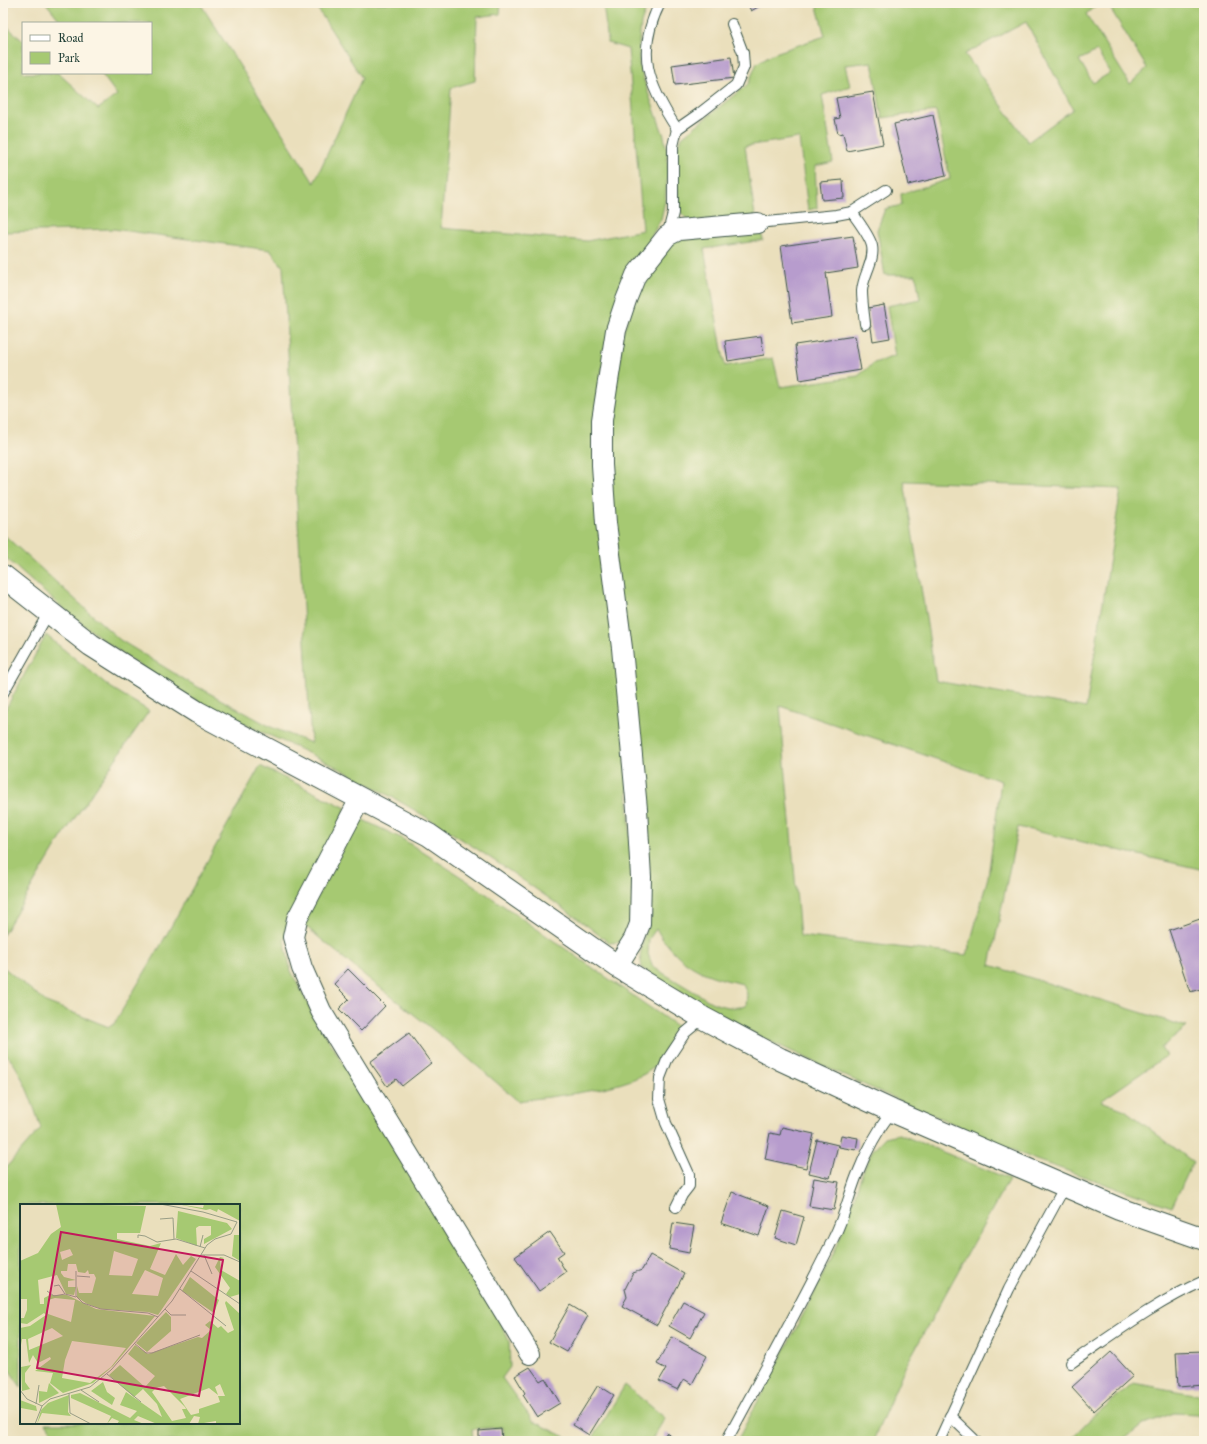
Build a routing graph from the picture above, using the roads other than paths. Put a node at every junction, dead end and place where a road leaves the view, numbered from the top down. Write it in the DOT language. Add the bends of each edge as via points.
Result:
graph roads {
  1 [pos="660,3"];
  2 [pos="732,24"];
  3 [pos="677,129"];
  4 [pos="886,190"];
  5 [pos="852,212"];
  6 [pos="758,223"];
  7 [pos="667,236"];
  8 [pos="865,324"];
  9 [pos="3,576"];
  10 [pos="49,612"];
  11 [pos="3,692"];
  12 [pos="360,799"];
  13 [pos="617,966"];
  14 [pos="704,1018"];
  15 [pos="892,1111"];
  16 [pos="1066,1186"];
  17 [pos="676,1207"];
  18 [pos="1204,1239"];
  19 [pos="1204,1281"];
  20 [pos="530,1354"];
  21 [pos="1071,1363"];
  22 [pos="950,1416"];
  23 [pos="728,1441"];
  24 [pos="939,1441"];
  25 [pos="976,1441"];
  1 -- 3 [label="lane" via="652,18 646,42 647,63 662,106"];
  2 -- 3 [label="lane" via="743,53 744,67 736,85"];
  3 -- 7 [label="lane" via="673,146 673,213"];
  4 -- 5 [label="lane"];
  5 -- 6 [label="lane"];
  5 -- 8 [label="lane" via="872,246 871,261 864,277 862,291"];
  6 -- 7 [label="street" via="679,230"];
  7 -- 13 [label="street" via="636,275 626,300 616,330 602,420 606,523 624,671 641,877 640,924"];
  9 -- 10 [label="main road"];
  10 -- 11 [label="lane"];
  10 -- 12 [label="main road" via="91,645 197,712"];
  12 -- 13 [label="main road" via="429,835"];
  12 -- 20 [label="street" via="297,919 293,937 302,968 321,1011"];
  13 -- 14 [label="main road"];
  14 -- 15 [label="main road" via="780,1059"];
  14 -- 17 [label="lane" via="685,1033 667,1060 660,1078 659,1099 666,1123 689,1174 689,1186"];
  15 -- 16 [label="main road"];
  15 -- 23 [label="lane" via="868,1149 835,1236"];
  16 -- 18 [label="main road" via="1119,1209"];
  16 -- 22 [label="lane" via="1009,1289"];
  19 -- 21 [label="lane" via="1136,1318"];
  22 -- 24 [label="lane"];
  22 -- 25 [label="lane"];
}
